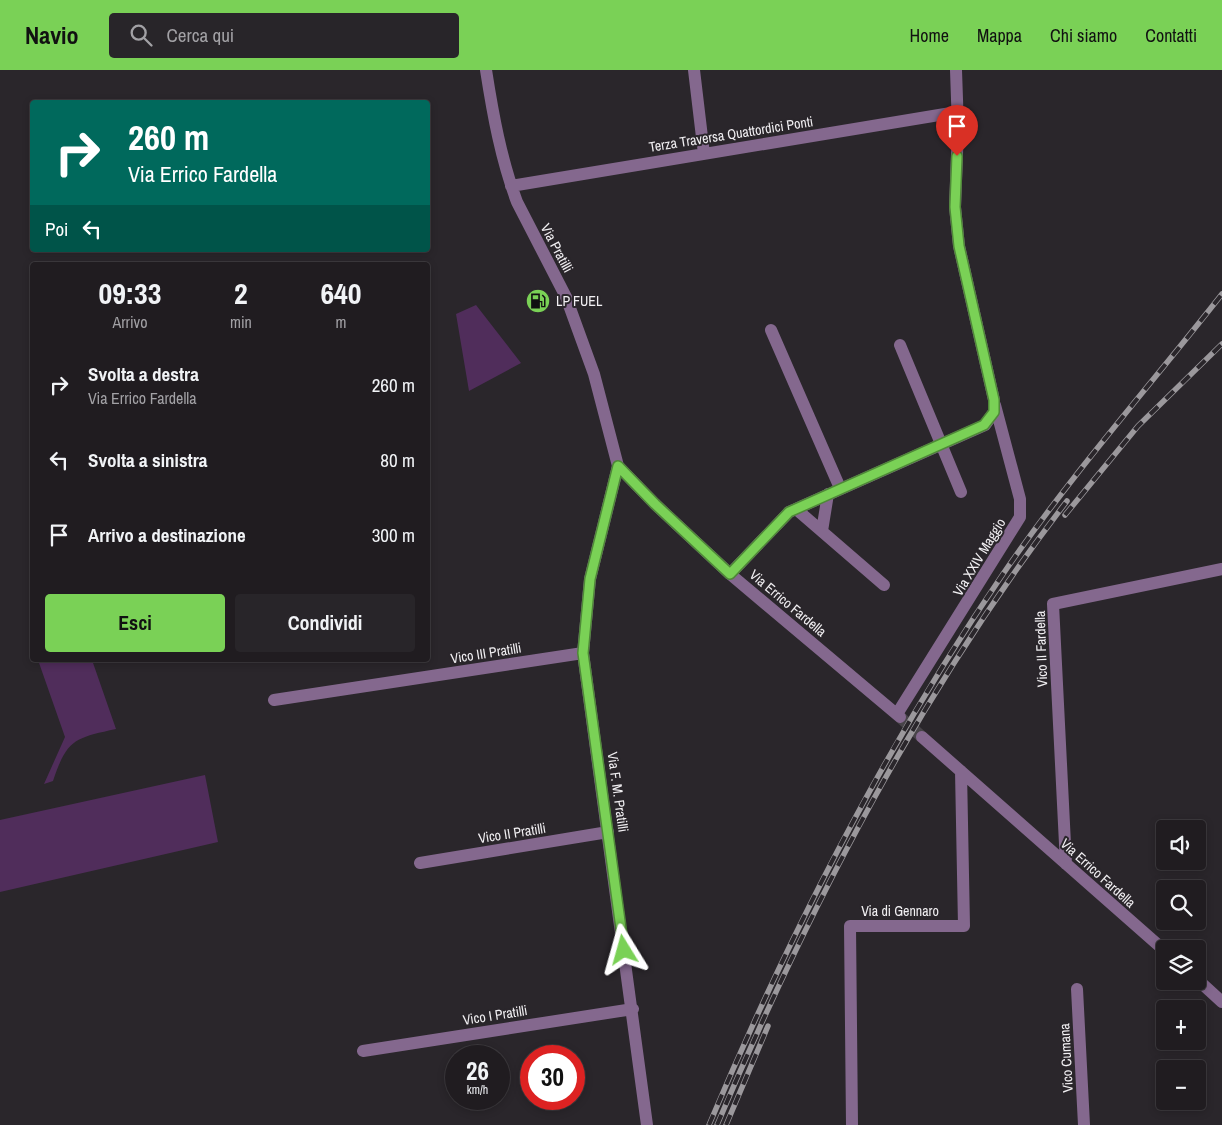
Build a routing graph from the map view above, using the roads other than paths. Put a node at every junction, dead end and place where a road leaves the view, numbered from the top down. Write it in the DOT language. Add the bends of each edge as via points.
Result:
graph roads {
  1 [pos="486,70"];
  2 [pos="694,70"];
  3 [pos="956,70"];
  4 [pos="957,112"];
  5 [pos="704,154"];
  6 [pos="511,186"];
  7 [pos="771,330"];
  8 [pos="900,345"];
  9 [pos="994,400"];
  10 [pos="942,445"];
  11 [pos="618,466"];
  12 [pos="834,491"];
  13 [pos="961,492"];
  14 [pos="796,509"];
  15 [pos="822,531"];
  16 [pos="1222,568"];
  17 [pos="730,574"];
  18 [pos="884,585"];
  19 [pos="583,653"];
  20 [pos="274,700"];
  21 [pos="898,716"];
  22 [pos="922,737"];
  23 [pos="961,771"];
  24 [pos="608,832"];
  25 [pos="420,863"];
  26 [pos="1066,864"];
  27 [pos="1156,944"];
  28 [pos="1206,987"];
  29 [pos="1077,989"];
  30 [pos="1222,1002"];
  31 [pos="633,1009"];
  32 [pos="363,1051"];
  33 [pos="647,1125"];
  34 [pos="852,1125"];
  35 [pos="1084,1125"];
  1 -- 6 [label="street, Via Pratilli" via="496,134"];
  2 -- 5 [label="street"];
  3 -- 4 [label="street"];
  4 -- 5 [label="street, Terza Traversa Quattordici Ponti"];
  4 -- 9 [label="street, Via XXIV Maggio" via="955,207 959,246"];
  5 -- 6 [label="street, Terza Traversa Quattordici Ponti"];
  6 -- 11 [label="street, Via Pratilli" via="516,202 570,306 594,374"];
  7 -- 12 [label="street"];
  8 -- 10 [label="street"];
  9 -- 10 [label="street" via="994,412 984,425"];
  9 -- 21 [label="street, Via XXIV Maggio" via="1020,499 1020,518"];
  10 -- 12 [label="street"];
  10 -- 13 [label="street"];
  11 -- 17 [label="street, Via Errico Fardella"];
  11 -- 19 [label="street, Via F. M. Pratilli" via="590,579"];
  12 -- 14 [label="street"];
  12 -- 15 [label="street"];
  14 -- 15 [label="street"];
  14 -- 17 [label="street" via="789,512"];
  15 -- 18 [label="street"];
  16 -- 26 [label="street, Vico II Fardella" via="1053,604"];
  17 -- 21 [label="street, Via Errico Fardella"];
  19 -- 20 [label="street, Vico III Pratilli"];
  19 -- 24 [label="street, Via F. M. Pratilli"];
  22 -- 23 [label="street, Via Errico Fardella"];
  23 -- 26 [label="street, Via Errico Fardella"];
  23 -- 34 [label="street, Via di Gennaro" via="964,926 850,926"];
  24 -- 25 [label="street, Vico II Pratilli"];
  24 -- 31 [label="street, Via F. M. Pratilli"];
  26 -- 27 [label="street, Via Errico Fardella"];
  28 -- 30 [label="street"];
  29 -- 35 [label="street, Vico Cumana"];
  31 -- 32 [label="street, Vico I Pratilli"];
  31 -- 33 [label="street, Via F. M. Pratilli"];
}
